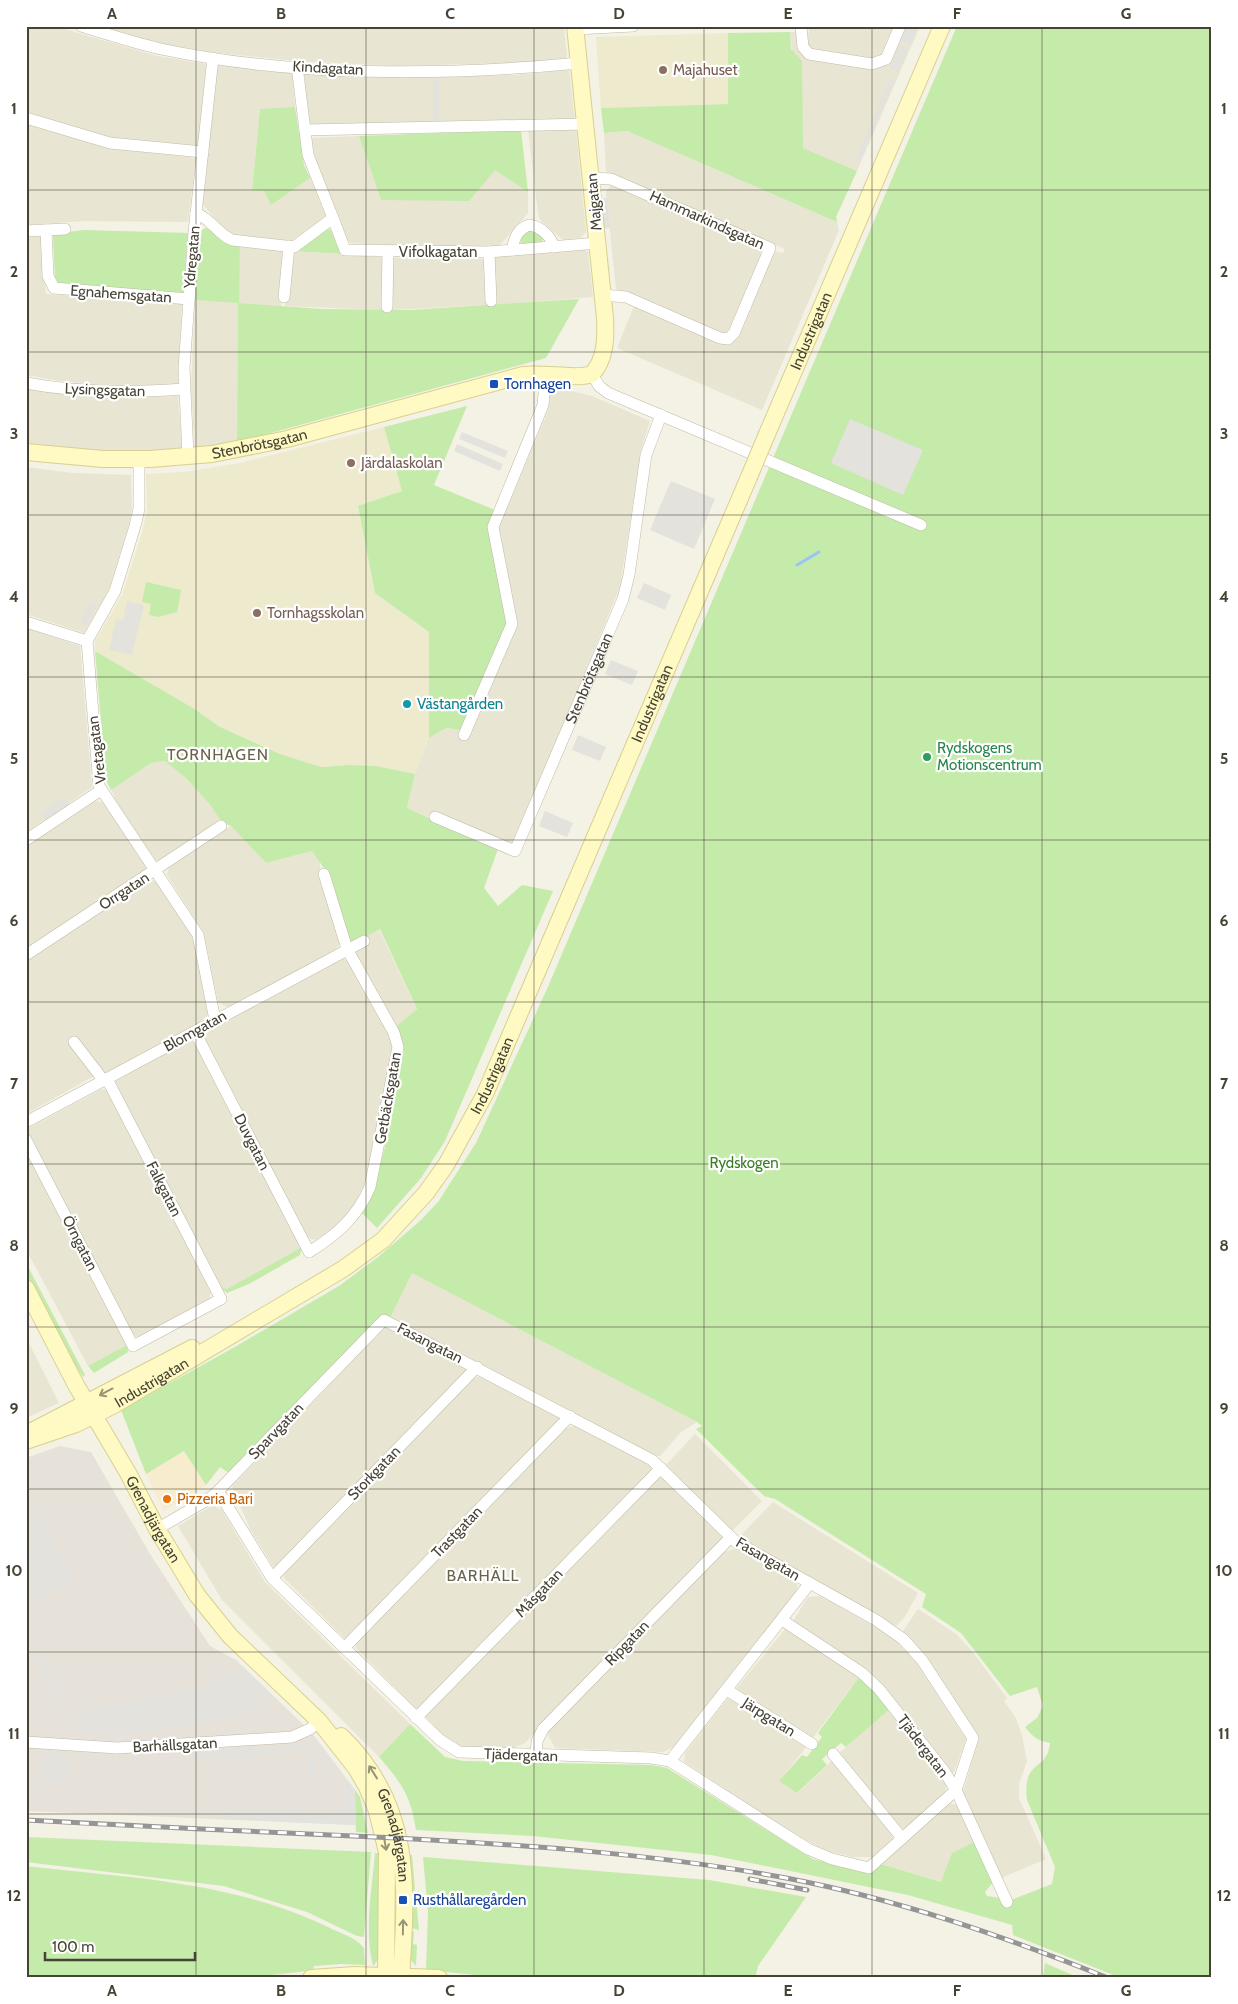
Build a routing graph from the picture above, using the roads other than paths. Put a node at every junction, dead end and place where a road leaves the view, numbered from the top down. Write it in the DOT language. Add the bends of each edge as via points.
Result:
graph roads {
  1 [pos="81,26"];
  2 [pos="633,26"];
  3 [pos="801,26"];
  4 [pos="900,26"];
  5 [pos="942,26"];
  6 [pos="576,27"];
  7 [pos="212,58"];
  8 [pos="579,63"];
  9 [pos="298,66"];
  10 [pos="26,118"];
  11 [pos="586,124"];
  12 [pos="304,130"];
  13 [pos="202,152"];
  14 [pos="592,178"];
  15 [pos="196,213"];
  16 [pos="333,218"];
  17 [pos="65,229"];
  18 [pos="46,230"];
  19 [pos="26,231"];
  20 [pos="598,243"];
  21 [pos="289,246"];
  22 [pos="554,247"];
  23 [pos="513,250"];
  24 [pos="388,252"];
  25 [pos="489,252"];
  26 [pos="603,294"];
  27 [pos="284,297"];
  28 [pos="189,299"];
  29 [pos="491,301"];
  30 [pos="387,307"];
  31 [pos="546,373"];
  32 [pos="592,374"];
  33 [pos="26,383"];
  34 [pos="184,389"];
  35 [pos="661,415"];
  36 [pos="26,452"];
  37 [pos="188,456"];
  38 [pos="139,460"];
  39 [pos="921,525"];
  40 [pos="26,622"];
  41 [pos="87,641"];
  42 [pos="464,735"];
  43 [pos="101,790"];
  44 [pos="435,817"];
  45 [pos="221,826"];
  46 [pos="26,840"];
  47 [pos="156,870"];
  48 [pos="324,874"];
  49 [pos="364,940"];
  50 [pos="347,949"];
  51 [pos="26,955"];
  52 [pos="215,1020"];
  53 [pos="195,1032"];
  54 [pos="74,1042"];
  55 [pos="105,1080"];
  56 [pos="26,1122"];
  57 [pos="26,1140"];
  58 [pos="309,1252"];
  59 [pos="26,1288"];
  60 [pos="384,1320"];
  61 [pos="133,1346"];
  62 [pos="477,1367"];
  63 [pos="90,1409"];
  64 [pos="570,1416"];
  65 [pos="26,1434"];
  66 [pos="26,1441"];
  67 [pos="661,1468"];
  68 [pos="218,1491"];
  69 [pos="157,1529"];
  70 [pos="730,1537"];
  71 [pos="272,1578"];
  72 [pos="810,1583"];
  73 [pos="782,1620"];
  74 [pos="344,1648"];
  75 [pos="727,1690"];
  76 [pos="416,1718"];
  77 [pos="319,1721"];
  78 [pos="26,1742"];
  79 [pos="812,1744"];
  80 [pos="833,1754"];
  81 [pos="536,1756"];
  82 [pos="670,1762"];
  83 [pos="956,1790"];
  84 [pos="902,1838"];
  85 [pos="1007,1902"];
  86 [pos="394,1977"];
  87 [pos="311,1978"];
  88 [pos="439,1978"];
  1 -- 7 [label="street, Kindagatan" via="159,49"];
  2 -- 6 [label="street"];
  3 -- 4 [label="street" via="803,48 810,54 872,64 886,58"];
  5 -- 63 [label="street, Industrigatan, bridge" via="511,1036 465,1134 426,1193 383,1240 343,1269 271,1311 166,1362"];
  6 -- 8 [label="street, Majgatan"];
  7 -- 9 [label="street, Kindagatan"];
  7 -- 13 [label="street, Ydregatan"];
  8 -- 9 [label="street, Kindagatan" via="513,70 424,71"];
  8 -- 11 [label="street, Majgatan"];
  9 -- 12 [label="street"];
  10 -- 13 [label="street" via="110,143"];
  11 -- 12 [label="street"];
  11 -- 14 [label="street, Majgatan"];
  12 -- 16 [label="street" via="309,160"];
  13 -- 15 [label="street, Ydregatan"];
  14 -- 20 [label="street, Majgatan"];
  14 -- 26 [label="street, Hammarkindsgatan" via="611,179 770,248 734,333 728,338 720,338 626,297"];
  15 -- 21 [label="street" via="232,240"];
  15 -- 28 [label="street, Ydregatan"];
  16 -- 21 [label="street" via="294,247"];
  16 -- 24 [label="street, Vifolkagatan" via="345,250"];
  17 -- 18 [label="street"];
  18 -- 19 [label="street"];
  18 -- 28 [label="street, Egnahemsgatan" via="48,276 54,288"];
  20 -- 22 [label="street, Vifolkagatan"];
  20 -- 26 [label="street, Majgatan"];
  21 -- 27 [label="street"];
  22 -- 23 [label="street, Vifolkagatan"];
  22 -- 23 [label="street" via="550,238 529,224 515,238"];
  23 -- 25 [label="street, Vifolkagatan"];
  24 -- 25 [label="street, Vifolkagatan"];
  24 -- 30 [label="street, Vifolkagatan"];
  25 -- 29 [label="street, Vifolkagatan"];
  26 -- 32 [label="street, Majgatan" via="604,348 600,364"];
  28 -- 34 [label="street, Ydregatan"];
  31 -- 32 [label="street, Stenbrötsgatan" via="579,377"];
  31 -- 37 [label="street, Stenbrötsgatan" via="510,378 261,445"];
  31 -- 42 [label="street" via="543,405 493,527 512,624"];
  32 -- 35 [label="street" via="608,393"];
  33 -- 34 [label="street, Lysingsgatan" via="95,391"];
  34 -- 37 [label="street, Ydregatan"];
  35 -- 39 [label="street"];
  35 -- 44 [label="street, Stenbrötsgatan" via="647,449 623,599 515,851"];
  36 -- 38 [label="street, Stenbrötsgatan" via="87,459"];
  37 -- 38 [label="street, Stenbrötsgatan"];
  38 -- 41 [label="street" via="139,509 135,526 115,591"];
  40 -- 41 [label="street"];
  41 -- 43 [label="street, Vretagatan"];
  43 -- 46 [label="street"];
  43 -- 47 [label="street, Vretagatan"];
  45 -- 47 [label="street, Orrgatan"];
  47 -- 51 [label="street, Orrgatan"];
  47 -- 52 [label="street, Vretagatan" via="198,935"];
  48 -- 50 [label="street, Getbäcksgatan"];
  49 -- 50 [label="street, Blomgatan"];
  50 -- 52 [label="street, Blomgatan"];
  50 -- 58 [label="street, Getbäcksgatan" via="394,1033 398,1054 367,1194 347,1224"];
  52 -- 53 [label="street, Blomgatan"];
  53 -- 55 [label="street, Blomgatan"];
  53 -- 58 [label="street, Duvgatan"];
  54 -- 55 [label="street, Falkgatan"];
  55 -- 56 [label="street, Blomgatan"];
  55 -- 61 [label="street, Falkgatan" via="221,1299"];
  57 -- 61 [label="street, Örngatan"];
  59 -- 63 [label="street, Grenadjärgatan"];
  60 -- 62 [label="street, Fasangatan"];
  60 -- 68 [label="street, Sparvgatan"];
  62 -- 64 [label="street, Fasangatan"];
  62 -- 71 [label="street, Storkgatan"];
  63 -- 65 [label="street, Industrigatan"];
  63 -- 66 [label="street, Industrigatan" via="56,1432"];
  63 -- 69 [label="street, Grenadjärgatan"];
  64 -- 67 [label="street, Fasangatan"];
  64 -- 74 [label="street, Trastgatan"];
  67 -- 70 [label="street, Fasangatan"];
  67 -- 76 [label="street, Måsgatan"];
  68 -- 69 [label="street, Sparvgatan"];
  68 -- 71 [label="street, Tjädergatan"];
  69 -- 77 [label="street, Grenadjärgatan" via="217,1622"];
  70 -- 72 [label="street, Fasangatan"];
  70 -- 81 [label="street, Ripgatan" via="543,1729 537,1741"];
  71 -- 74 [label="street, Tjädergatan"];
  72 -- 73 [label="street, Järpgatan"];
  72 -- 83 [label="street, Fasangatan" via="891,1629 922,1660 973,1738"];
  73 -- 75 [label="street, Järpgatan"];
  73 -- 83 [label="street, Tjädergatan" via="862,1673 879,1689"];
  74 -- 76 [label="street, Tjädergatan"];
  75 -- 79 [label="street, Järpgatan"];
  75 -- 82 [label="street, Järpgatan"];
  76 -- 81 [label="street, Tjädergatan" via="446,1745 459,1752"];
  77 -- 78 [label="street, Barhällsgatan" via="292,1738 118,1748"];
  77 -- 86 [label="street, Grenadjärgatan" via="356,1768 380,1822 388,1864"];
  80 -- 84 [label="street"];
  81 -- 82 [label="street, Tjädergatan" via="652,1758"];
  82 -- 84 [label="street, Tjädergatan" via="808,1850 826,1857 869,1868"];
  83 -- 84 [label="street, Tjädergatan"];
  83 -- 85 [label="street"];
  86 -- 87 [label="street"];
  86 -- 88 [label="street"];
}
